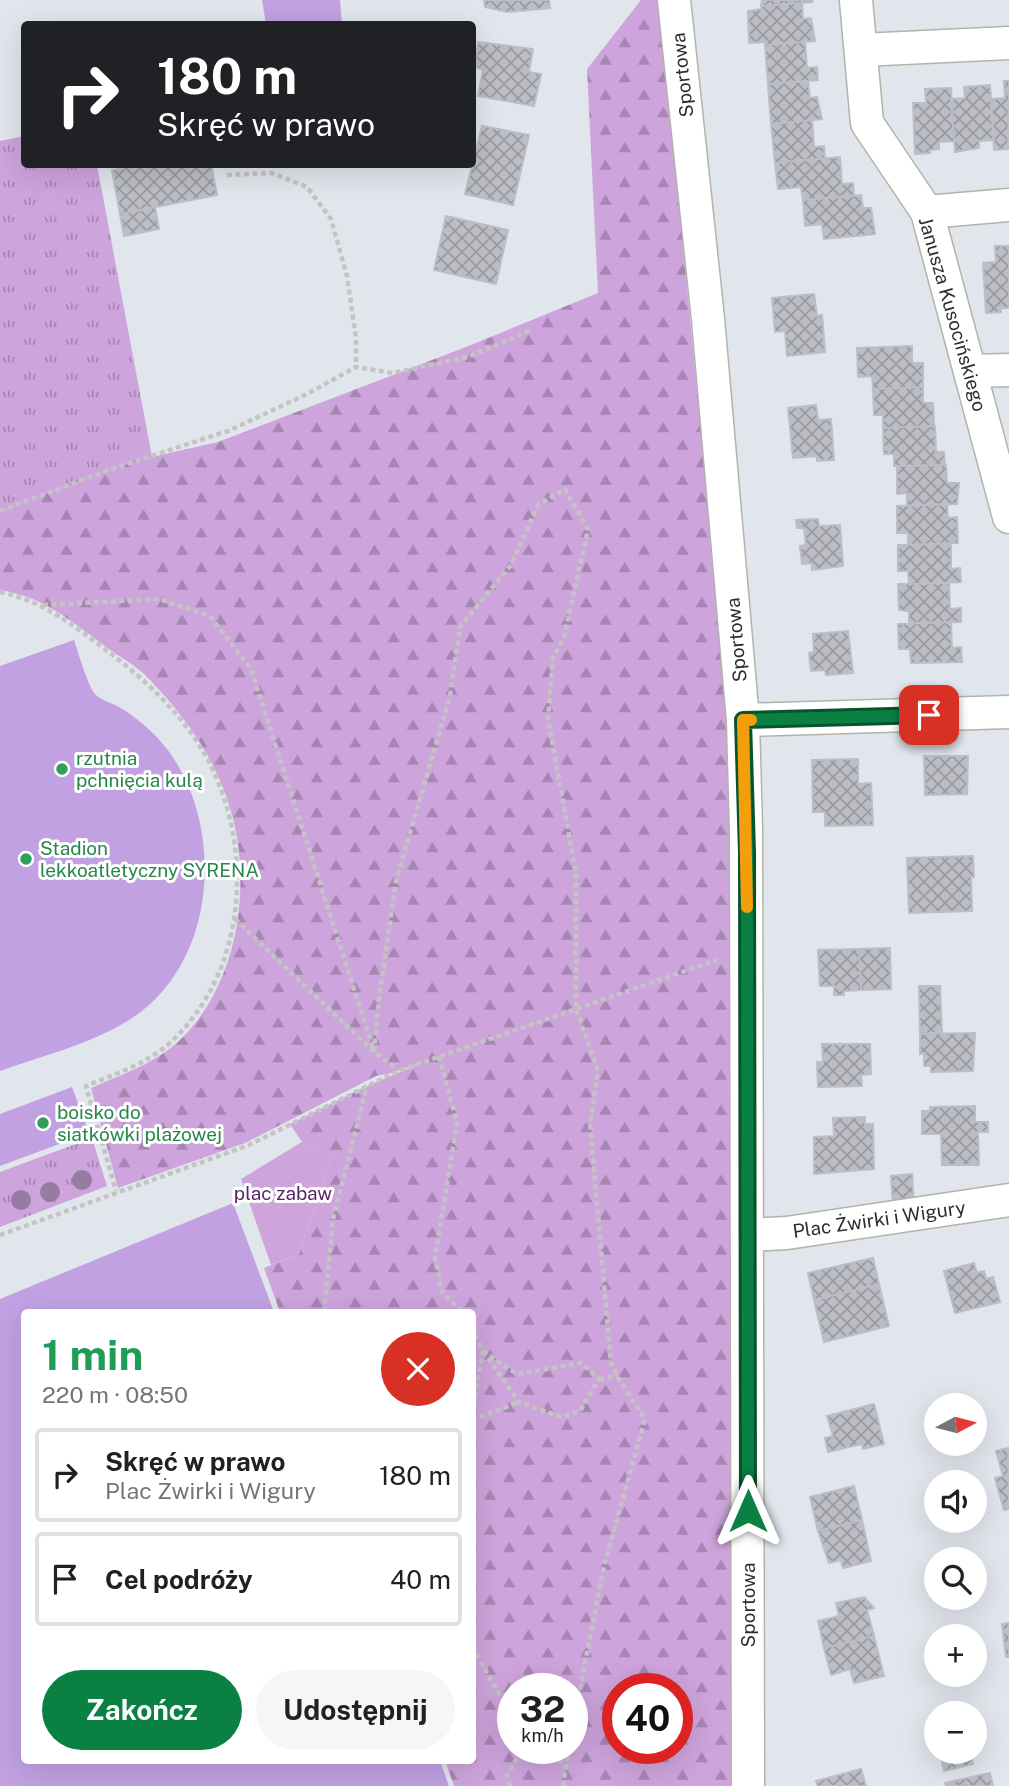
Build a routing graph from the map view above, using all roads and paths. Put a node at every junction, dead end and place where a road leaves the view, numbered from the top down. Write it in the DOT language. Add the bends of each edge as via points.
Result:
graph roads {
  1 [pos="674,0"];
  2 [pos="856,0"];
  3 [pos="1009,43"];
  4 [pos="861,50"];
  5 [pos="227,175"];
  6 [pos="1009,205"];
  7 [pos="927,212"];
  8 [pos="530,330"];
  9 [pos="356,367"];
  10 [pos="1009,370"];
  11 [pos="970,372"];
  12 [pos="0,511"];
  13 [pos="1009,517"];
  14 [pos="0,592"];
  15 [pos="42,606"];
  16 [pos="1009,712"];
  17 [pos="743,720"];
  18 [pos="234,918"];
  19 [pos="747,950"];
  20 [pos="576,1009"];
  21 [pos="374,1052"];
  22 [pos="439,1056"];
  23 [pos="398,1070"];
  24 [pos="367,1086"];
  25 [pos="116,1191"];
  26 [pos="1009,1200"];
  27 [pos="0,1235"];
  28 [pos="748,1235"];
  29 [pos="324,1309"];
  30 [pos="459,1309"];
  31 [pos="476,1336"];
  32 [pos="483,1351"];
  33 [pos="617,1376"];
  34 [pos="599,1379"];
  35 [pos="476,1390"];
  36 [pos="519,1402"];
  37 [pos="476,1418"];
  38 [pos="476,1654"];
  39 [pos="583,1673"];
  40 [pos="497,1690"];
  41 [pos="513,1764"];
  42 [pos="566,1764"];
  43 [pos="510,1786"];
  44 [pos="563,1786"];
  45 [pos="748,1786"];
  1 -- 17 [label="street, Sportowa"];
  2 -- 4 [label="street, Janusza Kusocińskiego"];
  3 -- 4 [label="street"];
  4 -- 7 [label="street, Janusza Kusocińskiego" via="867,123"];
  5 -- 9 [label="path" via="272,173 307,187 331,219 347,276"];
  6 -- 7 [label="street"];
  7 -- 11 [label="street, Janusza Kusocińskiego"];
  8 -- 9 [label="path" via="468,357 393,373"];
  9 -- 12 [label="path" via="228,431"];
  10 -- 11 [label="street"];
  11 -- 13 [label="street, Janusza Kusocińskiego"];
  14 -- 15 [label="path"];
  15 -- 18 [label="path" via="147,683 206,757 228,808 232,830 237,872"];
  15 -- 21 [label="path" via="159,599 210,617 251,669"];
  16 -- 17 [label="street"];
  17 -- 19 [label="street, Sportowa"];
  18 -- 21 [label="path"];
  18 -- 25 [label="path" via="224,963 194,1018 148,1060 86,1086"];
  19 -- 20 [label="path"];
  19 -- 28 [label="street, Sportowa"];
  20 -- 21 [label="path" via="576,873 548,719 553,658 564,637 588,530 565,489 538,505 511,565 460,627 450,696 396,881"];
  20 -- 22 [label="path"];
  20 -- 33 [label="path" via="598,1071 590,1124 611,1363"];
  21 -- 23 [label="path"];
  22 -- 23 [label="path"];
  22 -- 30 [label="path" via="457,1123 435,1257 442,1292"];
  23 -- 24 [label="path"];
  24 -- 25 [label="path" via="249,1145"];
  24 -- 29 [label="path" via="333,1219"];
  25 -- 27 [label="path"];
  26 -- 28 [label="street, Plac Żwirki i Wigury"];
  28 -- 45 [label="street, Sportowa"];
  31 -- 32 [label="path"];
  32 -- 34 [label="path" via="517,1374 581,1363"];
  32 -- 35 [label="path"];
  32 -- 36 [label="path"];
  33 -- 34 [label="path"];
  33 -- 39 [label="path" via="645,1419 603,1570"];
  34 -- 36 [label="path" via="580,1411 561,1417"];
  36 -- 37 [label="path"];
  38 -- 40 [label="path"];
  41 -- 43 [label="path" via="507,1776"];
  42 -- 44 [label="path"];
}
